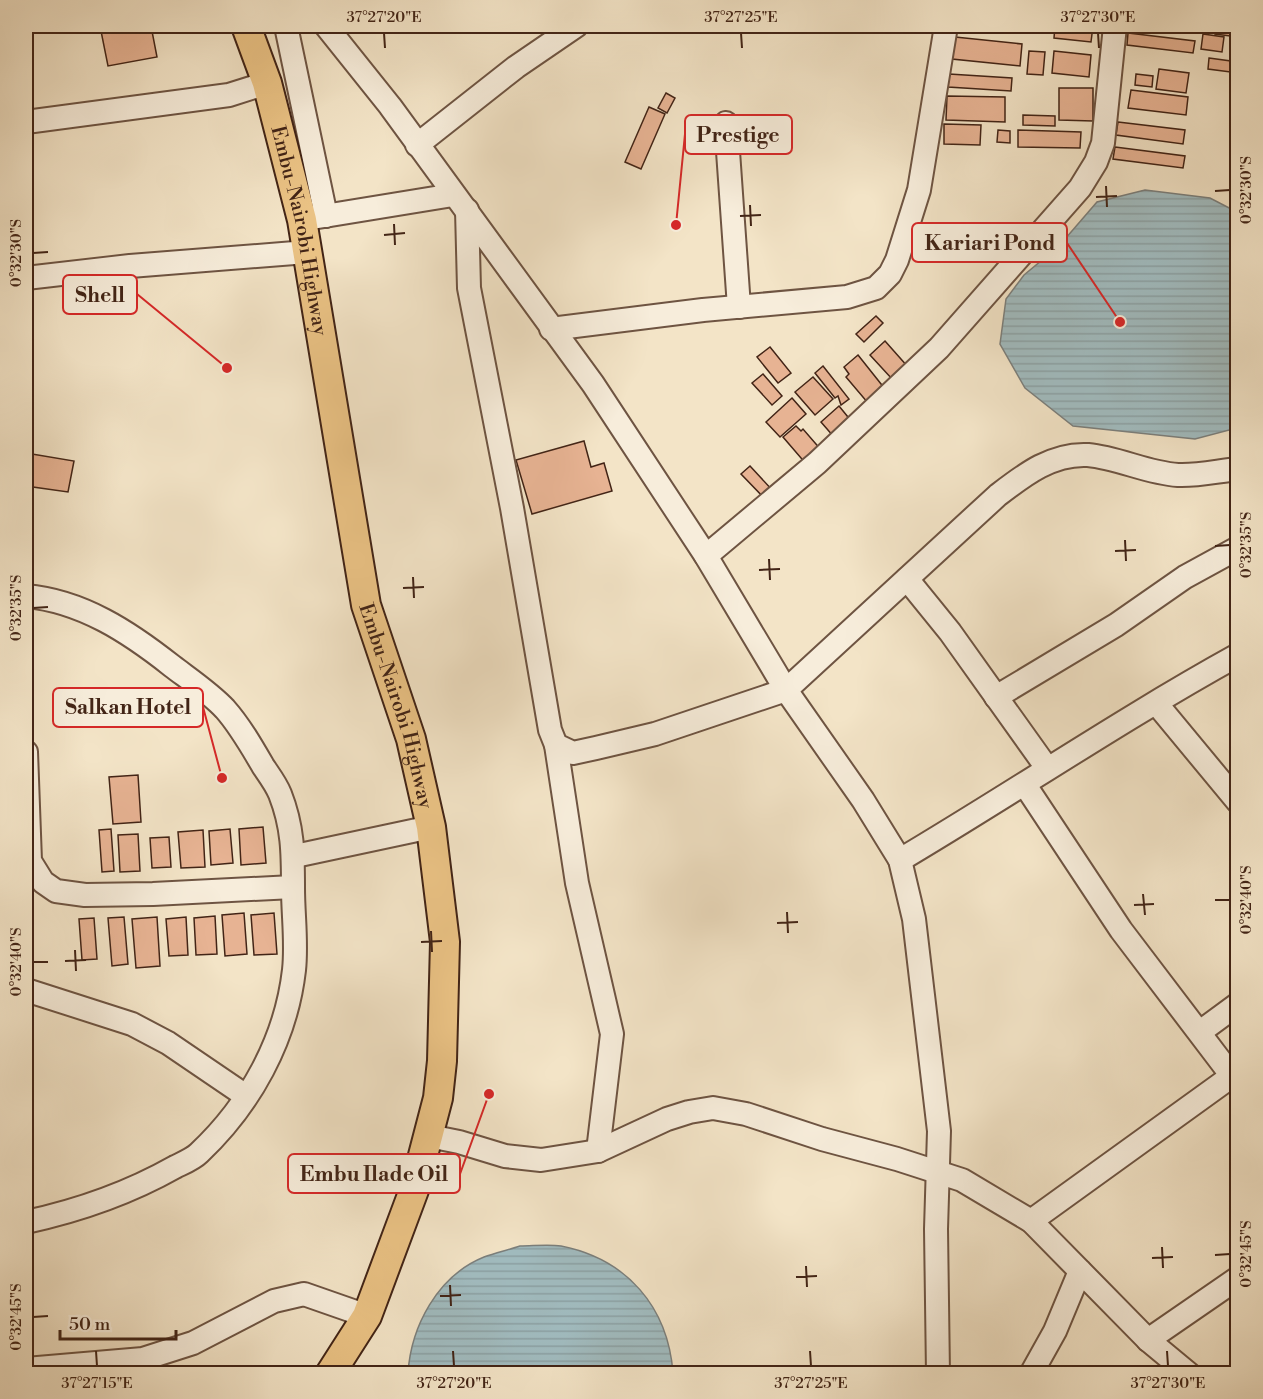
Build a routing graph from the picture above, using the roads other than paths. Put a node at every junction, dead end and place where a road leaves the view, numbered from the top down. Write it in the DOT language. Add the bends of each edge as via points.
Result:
graph roads {
  1 [pos="246,26"];
  2 [pos="286,26"];
  3 [pos="327,26"];
  4 [pos="576,26"];
  5 [pos="946,26"];
  6 [pos="1115,26"];
  7 [pos="267,82"];
  8 [pos="26,122"];
  9 [pos="726,123"];
  10 [pos="417,145"];
  11 [pos="460,202"];
  12 [pos="314,218"];
  13 [pos="307,252"];
  14 [pos="26,278"];
  15 [pos="739,307"];
  16 [pos="551,329"];
  17 [pos="1238,469"];
  18 [pos="1238,548"];
  19 [pos="706,556"];
  20 [pos="907,579"];
  21 [pos="26,596"];
  22 [pos="1238,655"];
  23 [pos="786,690"];
  24 [pos="996,697"];
  25 [pos="1156,703"];
  26 [pos="556,745"];
  27 [pos="26,752"];
  28 [pos="1047,768"];
  29 [pos="1025,785"];
  30 [pos="1238,802"];
  31 [pos="431,828"];
  32 [pos="295,856"];
  33 [pos="900,860"];
  34 [pos="293,887"];
  35 [pos="26,990"];
  36 [pos="1238,1004"];
  37 [pos="1200,1032"];
  38 [pos="1235,1079"];
  39 [pos="246,1096"];
  40 [pos="429,1136"];
  41 [pos="598,1151"];
  42 [pos="937,1171"];
  43 [pos="1032,1221"];
  44 [pos="26,1222"];
  45 [pos="1080,1271"];
  46 [pos="1238,1278"];
  47 [pos="367,1316"];
  48 [pos="1148,1340"];
  49 [pos="26,1370"];
  50 [pos="330,1374"];
  51 [pos="938,1374"];
  52 [pos="1031,1374"];
  53 [pos="1189,1374"];
  1 -- 7 [label="main road, Embu-Nairobi Highway"];
  2 -- 12 [label="street"];
  3 -- 10 [label="street"];
  4 -- 10 [label="street" via="516,67"];
  5 -- 15 [label="street" via="919,190 890,274 876,288 847,297"];
  6 -- 19 [label="street" via="1103,143 1080,188 939,348 817,463"];
  7 -- 8 [label="street" via="218,96"];
  7 -- 12 [label="main road, Embu-Nairobi Highway"];
  9 -- 15 [label="street"];
  10 -- 11 [label="street"];
  11 -- 12 [label="street"];
  11 -- 16 [label="street"];
  11 -- 26 [label="street" via="469,288 550,730"];
  12 -- 13 [label="main road, Embu-Nairobi Highway"];
  13 -- 14 [label="street"];
  13 -- 31 [label="main road, Embu-Nairobi Highway" via="366,605 411,739"];
  15 -- 16 [label="street"];
  16 -- 19 [label="street" via="593,384"];
  17 -- 20 [label="street" via="1180,476 1088,455 1050,461 998,495"];
  18 -- 24 [label="street" via="1185,577 1116,625"];
  19 -- 23 [label="street"];
  20 -- 23 [label="street"];
  20 -- 24 [label="street" via="938,615"];
  21 -- 32 [label="street" via="60,602 107,620 151,649 224,709 279,793"];
  22 -- 25 [label="street"];
  23 -- 26 [label="street" via="625,741 573,753"];
  23 -- 33 [label="street"];
  24 -- 28 [label="street"];
  25 -- 28 [label="street"];
  25 -- 30 [label="street"];
  26 -- 41 [label="street" via="577,884 612,1034"];
  27 -- 34 [label="street" via="30,861 44,882 56,891 85,895 153,894"];
  28 -- 29 [label="street"];
  29 -- 33 [label="street"];
  29 -- 37 [label="street" via="1121,930"];
  31 -- 32 [label="street"];
  31 -- 40 [label="main road, Embu-Nairobi Highway" via="445,942 445,1003 442,1060"];
  32 -- 34 [label="street"];
  33 -- 42 [label="street" via="914,919 933,1072 939,1131"];
  34 -- 39 [label="street" via="294,968 288,1006 261,1074"];
  35 -- 39 [label="street" via="132,1024 168,1043"];
  36 -- 37 [label="street"];
  37 -- 38 [label="street"];
  38 -- 43 [label="street"];
  39 -- 44 [label="street" via="197,1155 83,1208"];
  40 -- 41 [label="street" via="505,1156 541,1160"];
  40 -- 47 [label="main road, Embu-Nairobi Highway" via="414,1190"];
  41 -- 42 [label="street" via="667,1119 713,1108 757,1117"];
  42 -- 43 [label="street" via="962,1180"];
  42 -- 51 [label="street"];
  43 -- 45 [label="street"];
  45 -- 48 [label="street"];
  45 -- 52 [label="street"];
  46 -- 48 [label="street"];
  47 -- 49 [label="street" via="304,1294 274,1301 213,1333 143,1359"];
  47 -- 50 [label="main road, Embu-Nairobi Highway"];
  48 -- 53 [label="street"];
}
